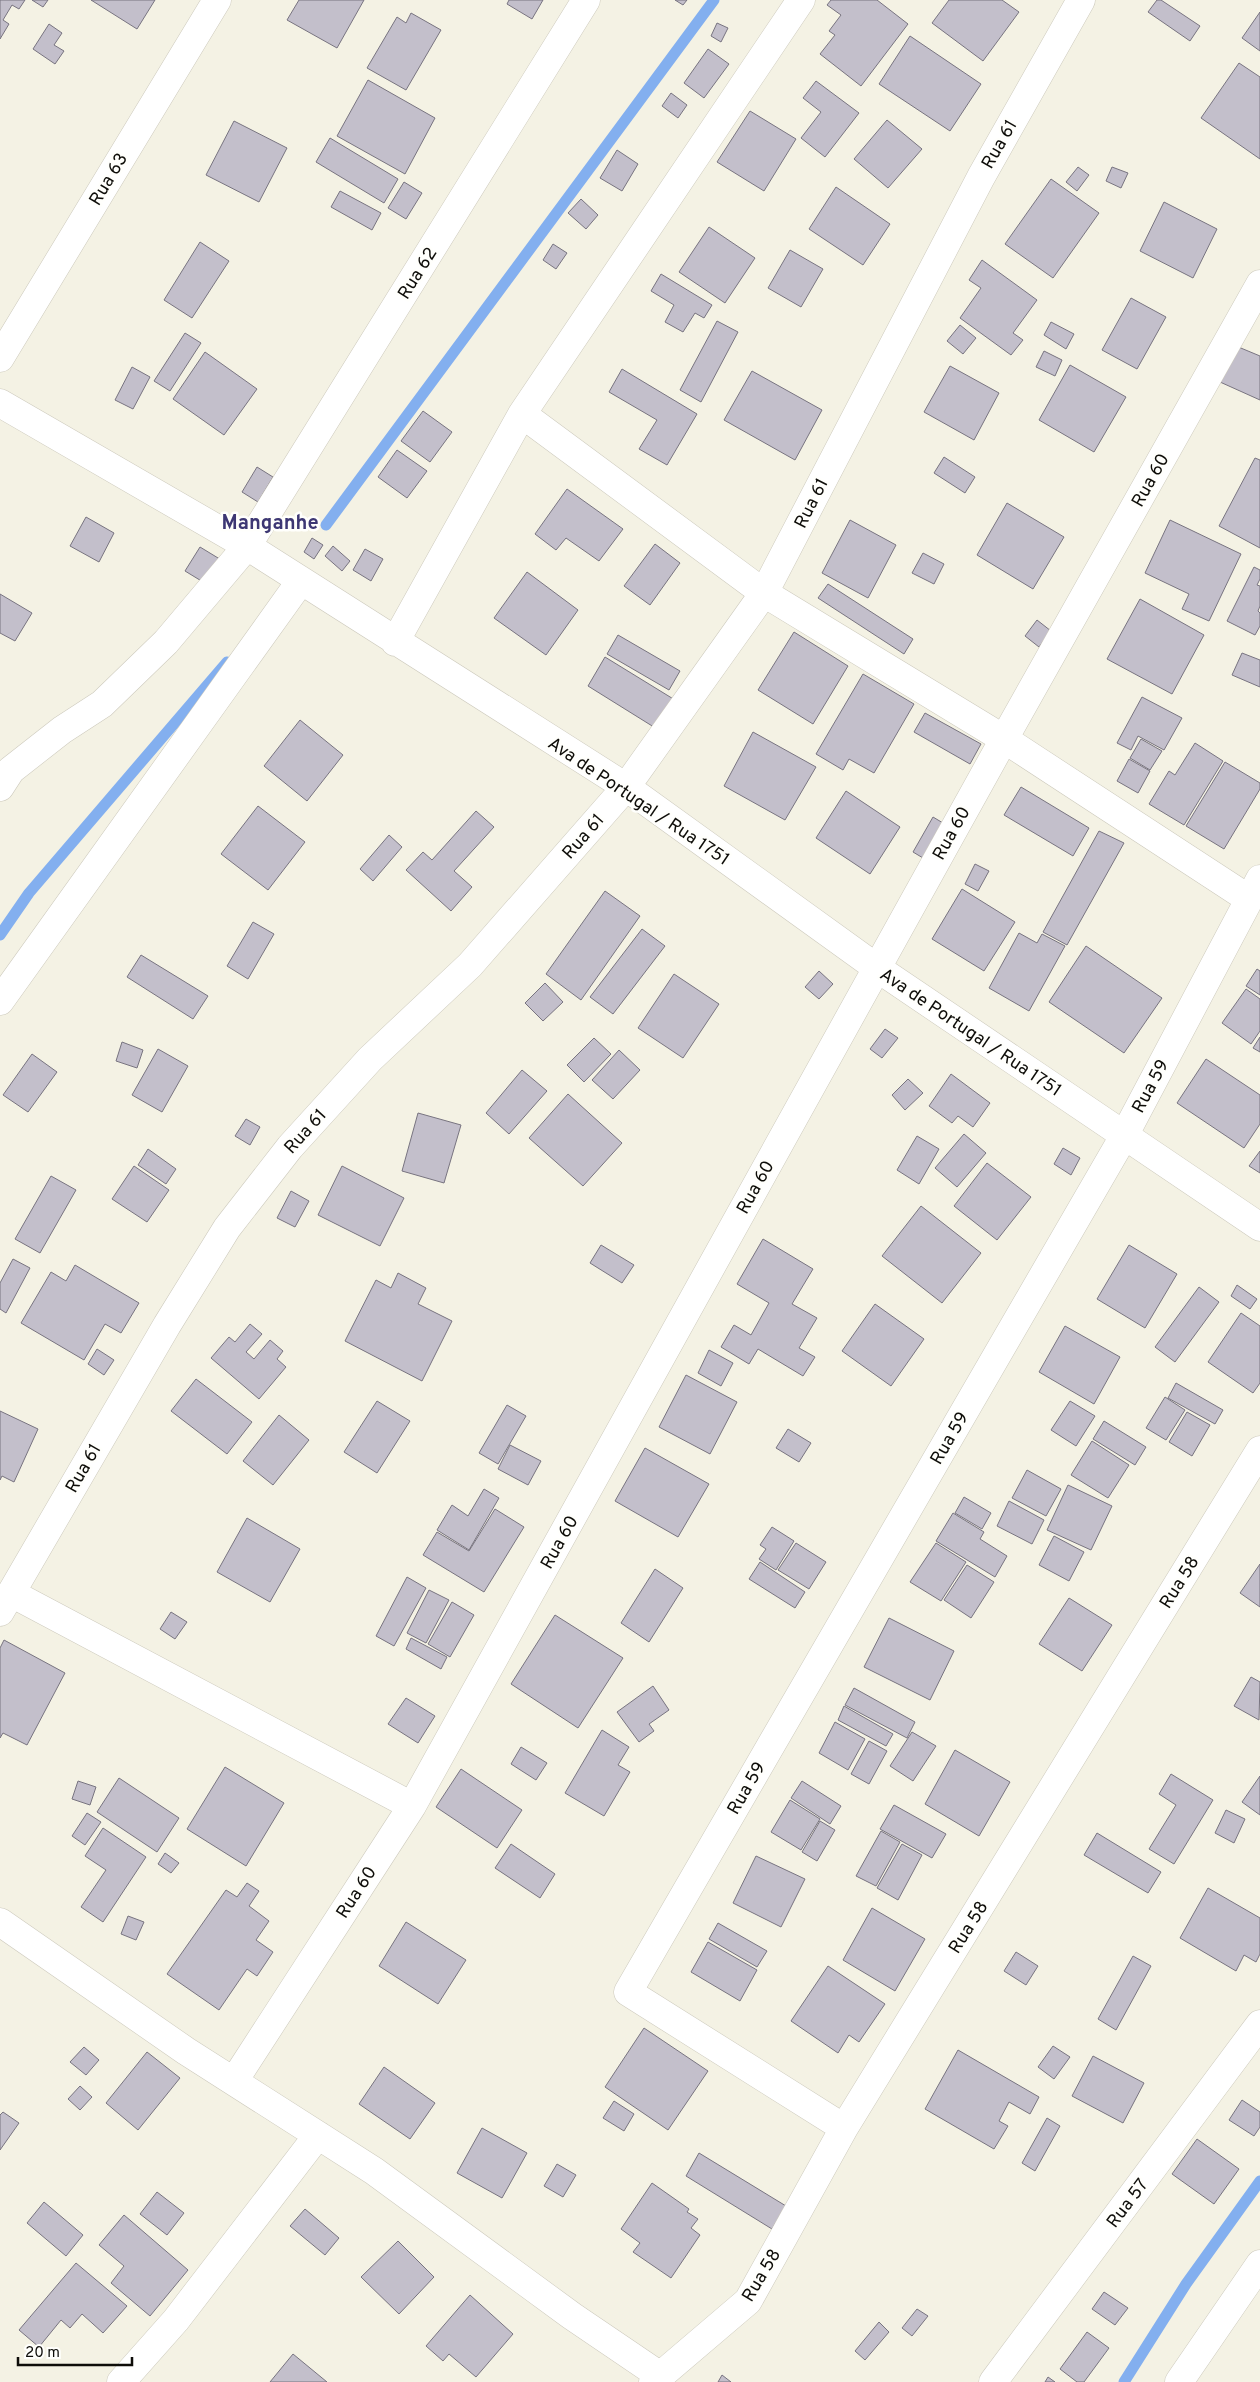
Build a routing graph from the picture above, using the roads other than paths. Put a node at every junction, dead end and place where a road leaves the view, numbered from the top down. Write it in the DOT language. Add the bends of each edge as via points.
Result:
graph roads {
  1 [pos="216,0"];
  2 [pos="586,0"];
  3 [pos="801,0"];
  4 [pos="1081,0"];
  5 [pos="1260,284"];
  6 [pos="0,358"];
  7 [pos="0,403"];
  8 [pos="522,414"];
  9 [pos="247,546"];
  10 [pos="300,582"];
  11 [pos="764,593"];
  12 [pos="395,642"];
  13 [pos="1004,739"];
  14 [pos="0,787"];
  15 [pos="626,787"];
  16 [pos="1254,889"];
  17 [pos="877,968"];
  18 [pos="0,1001"];
  19 [pos="1124,1136"];
  20 [pos="1260,1227"];
  21 [pos="1260,1450"];
  22 [pos="5,1602"];
  23 [pos="412,1806"];
  24 [pos="0,1922"];
  25 [pos="1260,2024"];
  26 [pos="234,2082"];
  27 [pos="844,2128"];
  28 [pos="318,2135"];
  29 [pos="1260,2264"];
  30 [pos="656,2379"];
  31 [pos="121,2382"];
  32 [pos="993,2382"];
  33 [pos="1179,2382"];
  1 -- 6 [label="street, Rua 63"];
  2 -- 9 [label="street, Rua 62"];
  3 -- 8 [label="street"];
  4 -- 11 [label="street, Rua 61" via="981,177"];
  5 -- 13 [label="street, Rua 60"];
  7 -- 9 [label="street, Ava de Portugal / Rua 1751"];
  8 -- 11 [label="street"];
  8 -- 12 [label="street"];
  9 -- 10 [label="street, Ava de Portugal / Rua 1751"];
  9 -- 14 [label="street, Rua 62" via="166,642 102,704 11,770"];
  10 -- 12 [label="street, Ava de Portugal / Rua 1751"];
  10 -- 18 [label="street"];
  11 -- 13 [label="street"];
  11 -- 15 [label="street, Rua 61"];
  12 -- 15 [label="street, Ava de Portugal / Rua 1751"];
  13 -- 16 [label="street"];
  13 -- 17 [label="street, Rua 60"];
  15 -- 17 [label="street, Ava de Portugal / Rua 1751"];
  15 -- 22 [label="street, Rua 61" via="470,965 370,1059 290,1147 227,1228"];
  16 -- 19 [label="street, Rua 59"];
  17 -- 19 [label="street, Ava de Portugal / Rua 1751"];
  17 -- 23 [label="street, Rua 60"];
  19 -- 20 [label="street, Ava de Portugal / Rua 1751"];
  19 -- 27 [label="street, Rua 59" via="628,1992"];
  21 -- 27 [label="street, Rua 58"];
  22 -- 23 [label="street"];
  23 -- 26 [label="street, Rua 60"];
  24 -- 26 [label="street"];
  25 -- 32 [label="street, Rua 57"];
  26 -- 28 [label="street"];
  27 -- 30 [label="street, Rua 58" via="748,2301"];
  28 -- 30 [label="street" via="374,2170"];
  28 -- 31 [label="street" via="176,2320"];
  29 -- 33 [label="street"];
}
